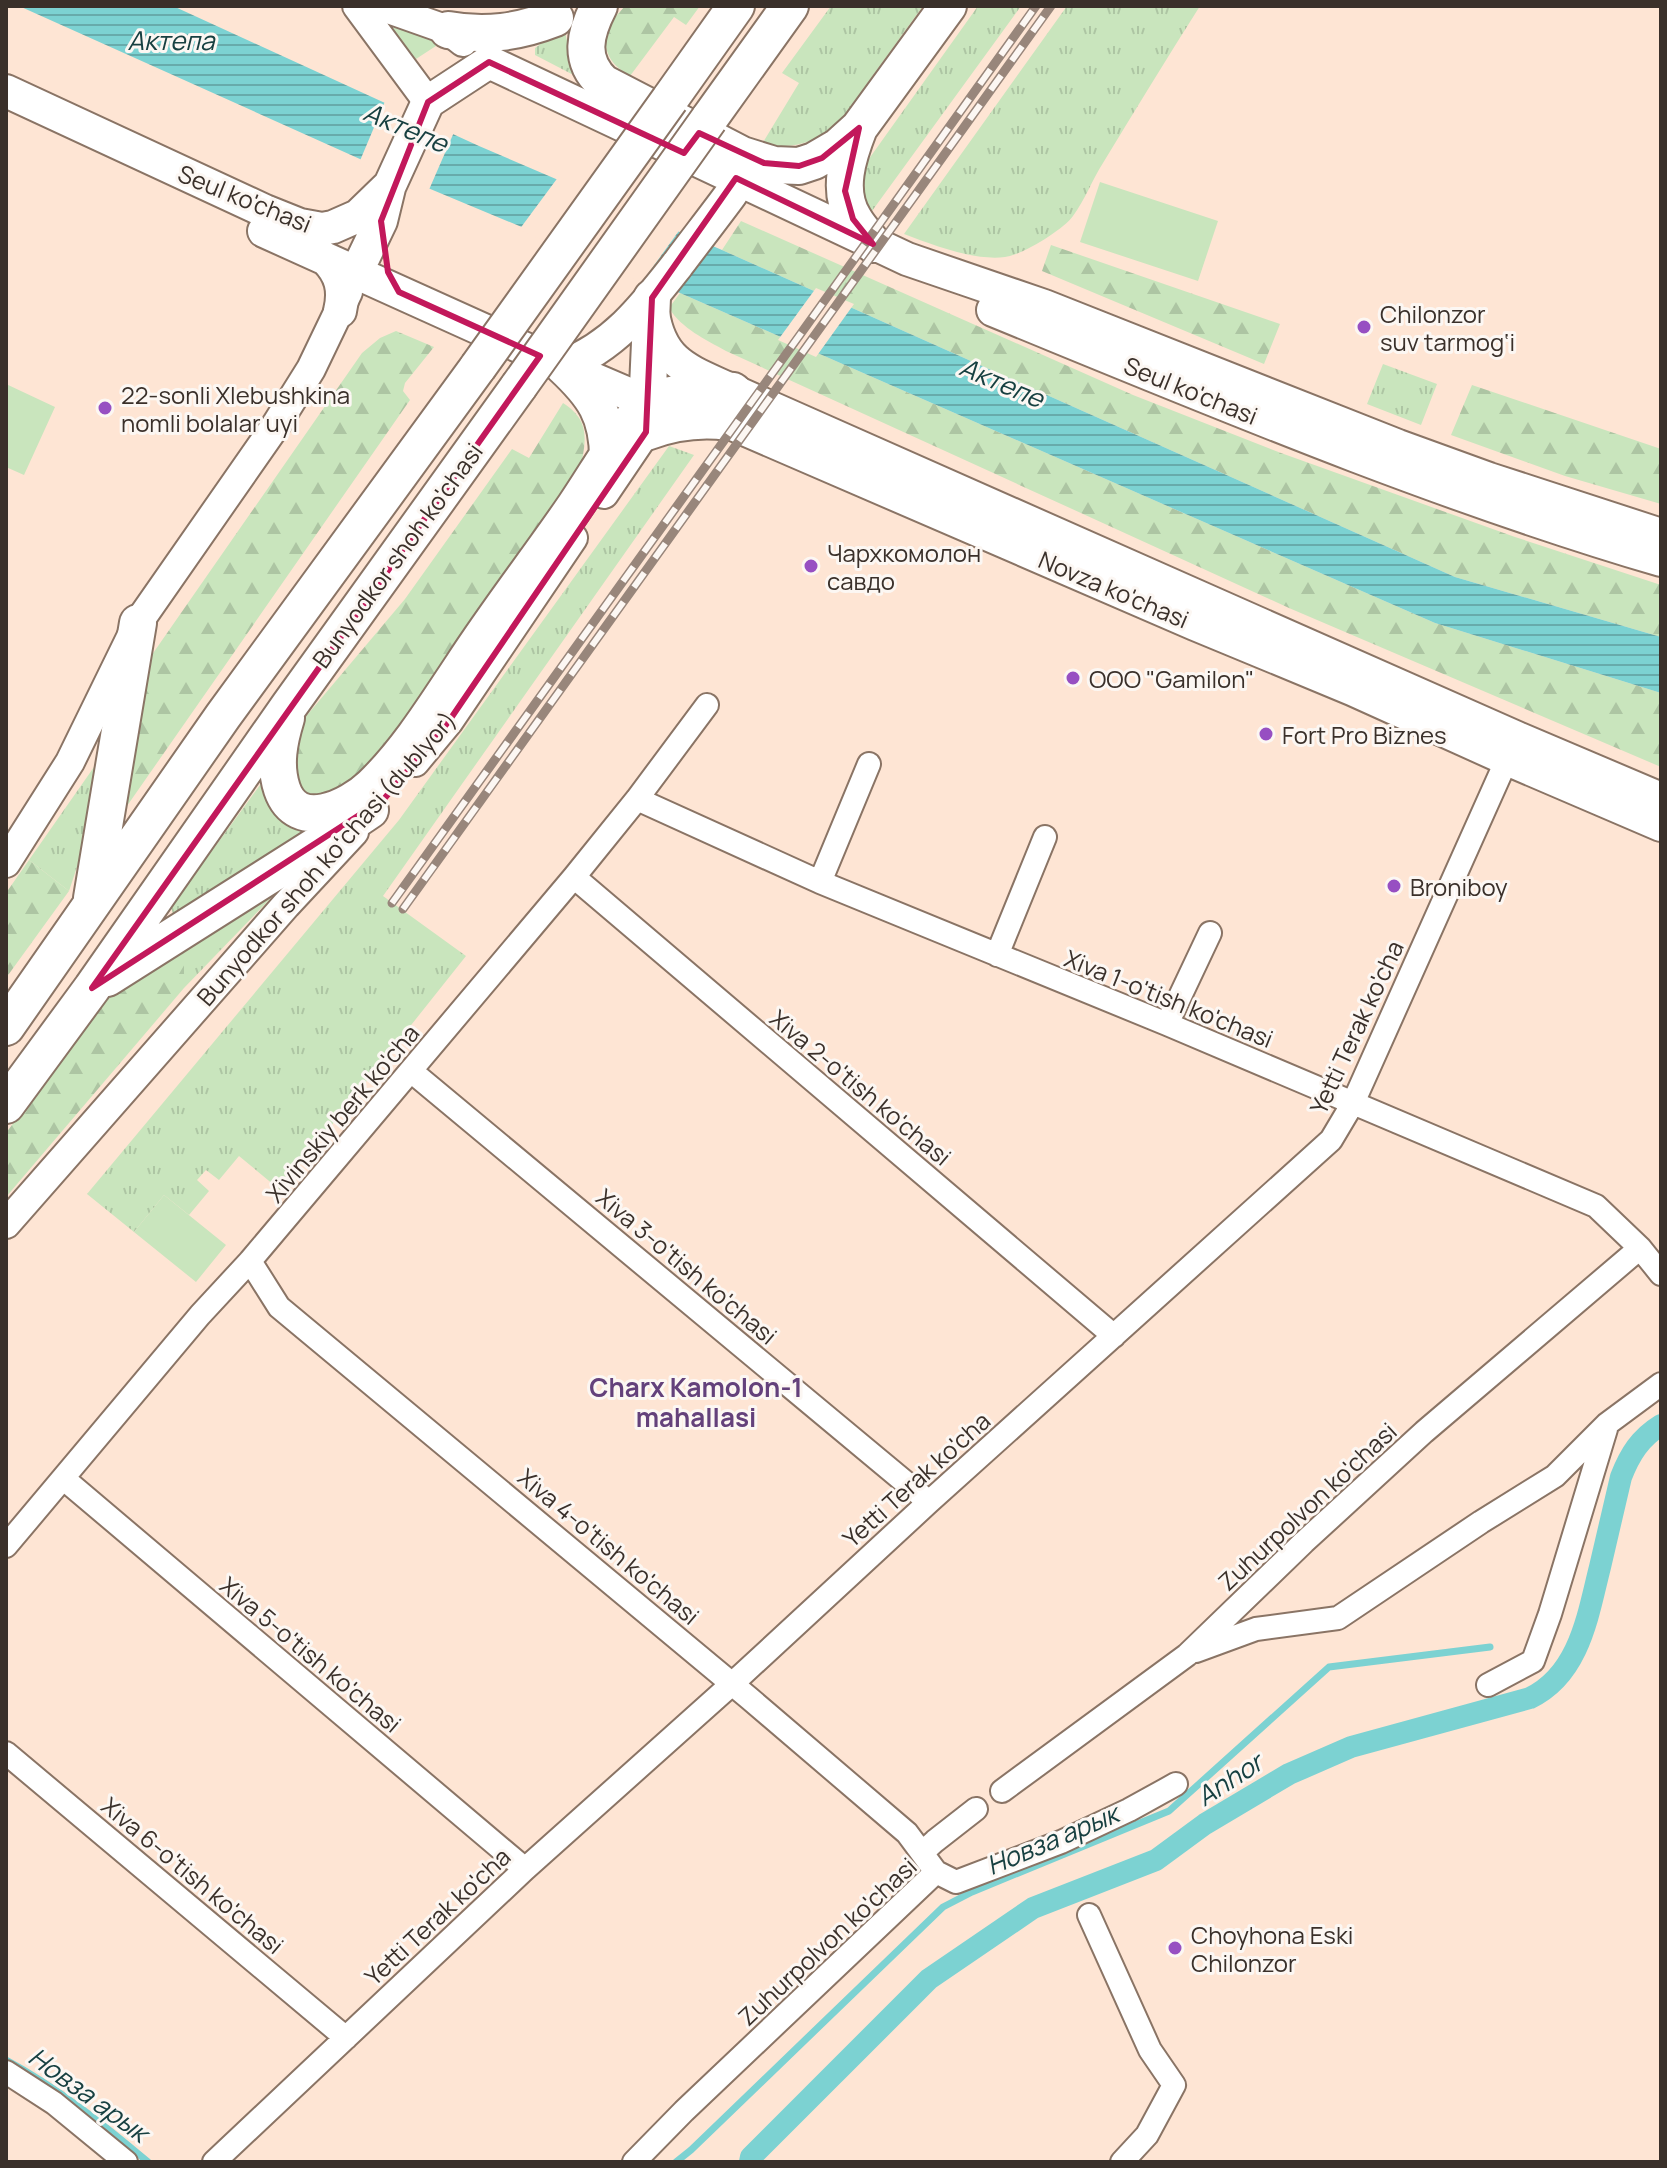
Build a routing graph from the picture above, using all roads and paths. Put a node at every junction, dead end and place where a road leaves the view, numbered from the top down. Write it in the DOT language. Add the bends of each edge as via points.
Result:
graph roads {
  1 [pos="357,6"];
  2 [pos="380,6"];
  3 [pos="599,6"];
  4 [pos="736,6"];
  5 [pos="790,6"];
  6 [pos="948,6"];
  7 [pos="565,12"];
  8 [pos="448,30"];
  9 [pos="489,62"];
  10 [pos="6,91"];
  11 [pos="428,102"];
  12 [pos="6,114"];
  13 [pos="859,128"];
  14 [pos="731,184"];
  15 [pos="390,185"];
  16 [pos="381,221"];
  17 [pos="873,244"];
  18 [pos="326,259"];
  19 [pos="356,273"];
  20 [pos="399,292"];
  21 [pos="652,298"];
  22 [pos="340,311"];
  23 [pos="563,366"];
  24 [pos="730,407"];
  25 [pos="647,417"];
  26 [pos="608,458"];
  27 [pos="1661,535"];
  28 [pos="1661,560"];
  29 [pos="138,623"];
  30 [pos="707,705"];
  31 [pos="289,706"];
  32 [pos="1512,748"];
  33 [pos="869,764"];
  34 [pos="384,799"];
  35 [pos="637,799"];
  36 [pos="1661,799"];
  37 [pos="1661,825"];
  38 [pos="1045,837"];
  39 [pos="6,863"];
  40 [pos="574,877"];
  41 [pos="820,882"];
  42 [pos="90,908"];
  43 [pos="1210,933"];
  44 [pos="997,955"];
  45 [pos="92,988"];
  46 [pos="1167,1024"];
  47 [pos="6,1027"];
  48 [pos="411,1071"];
  49 [pos="1353,1103"];
  50 [pos="6,1105"];
  51 [pos="6,1224"];
  52 [pos="1640,1248"];
  53 [pos="250,1261"];
  54 [pos="1661,1274"];
  55 [pos="1114,1336"];
  56 [pos="1661,1384"];
  57 [pos="1607,1424"];
  58 [pos="64,1479"];
  59 [pos="929,1502"];
  60 [pos="6,1546"];
  61 [pos="1187,1655"];
  62 [pos="733,1683"];
  63 [pos="1488,1685"];
  64 [pos="6,1753"];
  65 [pos="1176,1784"];
  66 [pos="1002,1791"];
  67 [pos="976,1809"];
  68 [pos="923,1852"];
  69 [pos="525,1869"];
  70 [pos="936,1872"];
  71 [pos="1089,1915"];
  72 [pos="346,2038"];
  73 [pos="6,2072"];
  74 [pos="126,2162"];
  75 [pos="214,2162"];
  76 [pos="634,2162"];
  77 [pos="1122,2162"];
  1 -- 11 [label="street"];
  2 -- 8 [label="street"];
  3 -- 13 [label="main road" via="586,42 587,60 597,77 742,155 774,165 807,164"];
  4 -- 42 [label="main road, Bunyodkor shoh ko'chasi, bridge"];
  5 -- 31 [label="main road, Bunyodkor shoh ko'chasi, bridge"];
  6 -- 13 [label="main road"];
  7 -- 8 [label="main road" via="530,28 473,34"];
  7 -- 9 [label="main road"];
  8 -- 9 [label="street"];
  9 -- 11 [label="main road"];
  9 -- 14 [label="main road, Seul ko'chasi"];
  10 -- 15 [label="main road, Seul ko'chasi" via="311,228 333,227 358,216"];
  11 -- 15 [label="main road, Seul ko'chasi"];
  12 -- 18 [label="main road, Seul ko'chasi"];
  13 -- 17 [label="main road" via="845,191 853,219"];
  14 -- 17 [label="main road, Seul ko'chasi"];
  14 -- 21 [label="main road" via="712,220"];
  14 -- 28 [label="main road, Seul ko'chasi" via="887,267 1387,469"];
  15 -- 16 [label="main road"];
  16 -- 19 [label="main road"];
  16 -- 20 [label="main road" via="383,260"];
  17 -- 27 [label="main road, Seul ko'chasi" via="1419,453"];
  18 -- 19 [label="main road, Seul ko'chasi"];
  18 -- 22 [label="main road" via="341,280"];
  19 -- 20 [label="main road, Seul ko'chasi"];
  19 -- 22 [label="street"];
  20 -- 23 [label="main road, Seul ko'chasi"];
  21 -- 23 [label="main road" via="611,340"];
  21 -- 24 [label="main road, Novza ko'chasi" via="667,352"];
  21 -- 25 [label="main road"];
  22 -- 29 [label="street" via="276,425"];
  23 -- 25 [label="main road"];
  23 -- 26 [label="main road" via="602,416"];
  24 -- 25 [label="main road" via="709,390 687,391"];
  24 -- 32 [label="main road, Novza ko'chasi"];
  25 -- 26 [label="main road"];
  25 -- 34 [label="street, Bunyodkor shoh koʻchasi (dublyor)" via="449,721"];
  26 -- 31 [label="main road" via="416,733 363,794 327,812 291,806 278,764"];
  29 -- 39 [label="street" via="70,762"];
  29 -- 42 [label="main road"];
  30 -- 35 [label="street, Xivinskiy berk ko'cha"];
  31 -- 45 [label="main road, Bunyodkor shoh ko'chasi"];
  32 -- 36 [label="main road, Novza ko'chasi"];
  32 -- 37 [label="main road, Novza ko'chasi"];
  32 -- 49 [label="street, Yetti Terak ko'cha"];
  33 -- 41 [label="street"];
  34 -- 45 [label="main road"];
  34 -- 51 [label="street, Bunyodkor shoh koʻchasi (dublyor)"];
  35 -- 40 [label="street, Xivinskiy berk ko'cha"];
  35 -- 41 [label="street, Xiva 1-o'tish ko'chasi"];
  38 -- 44 [label="street"];
  40 -- 48 [label="street, Xivinskiy berk ko'cha"];
  40 -- 55 [label="street, Xiva 2-o'tish ko'chasi"];
  41 -- 44 [label="street, Xiva 1-o'tish ko'chasi"];
  42 -- 47 [label="main road, Bunyodkor shoh ko'chasi"];
  43 -- 46 [label="street"];
  44 -- 46 [label="street, Xiva 1-o'tish ko'chasi"];
  45 -- 50 [label="main road, Bunyodkor shoh ko'chasi"];
  46 -- 49 [label="street, Xiva 1-o'tish ko'chasi"];
  48 -- 53 [label="street, Xivinskiy berk ko'cha"];
  48 -- 59 [label="street, Xiva 3-o'tish ko'chasi"];
  49 -- 52 [label="street, Xiva 1-o'tish ko'chasi" via="1596,1206"];
  49 -- 55 [label="street, Yetti Terak ko'cha" via="1331,1140"];
  52 -- 54 [label="street, Xiva 1-o'tish ko'chasi"];
  52 -- 61 [label="street, Zuhurpolvon ko'chasi" via="1413,1442"];
  53 -- 58 [label="street, Xivinskiy berk ko'cha"];
  53 -- 62 [label="street, Xiva 4-o'tish ko'chasi" via="279,1307"];
  55 -- 59 [label="street, Yetti Terak ko'cha"];
  56 -- 57 [label="street"];
  57 -- 61 [label="street" via="1555,1476 1338,1618 1256,1629"];
  57 -- 63 [label="street" via="1533,1661"];
  58 -- 60 [label="street, Xivinskiy berk ko'cha"];
  58 -- 69 [label="street, Xiva 5-o'tish ko'chasi"];
  59 -- 62 [label="street, Yetti Terak ko'cha"];
  61 -- 66 [label="street, Zuhurpolvon ko'chasi"];
  62 -- 68 [label="street, Xiva 4-o'tish ko'chasi"];
  62 -- 69 [label="street, Yetti Terak ko'cha"];
  64 -- 72 [label="street, Xiva 6-o'tish ko'chasi"];
  65 -- 70 [label="street, Zuhurpolvon ko'chasi" via="1063,1846 956,1882"];
  67 -- 68 [label="street"];
  68 -- 70 [label="street, Xiva 4-o'tish ko'chasi"];
  69 -- 72 [label="street, Yetti Terak ko'cha"];
  70 -- 76 [label="street, Zuhurpolvon ko'chasi"];
  71 -- 77 [label="street" via="1150,2050 1174,2085 1147,2135"];
  72 -- 75 [label="street, Yetti Terak ko'cha"];
  73 -- 74 [label="street"];
}
